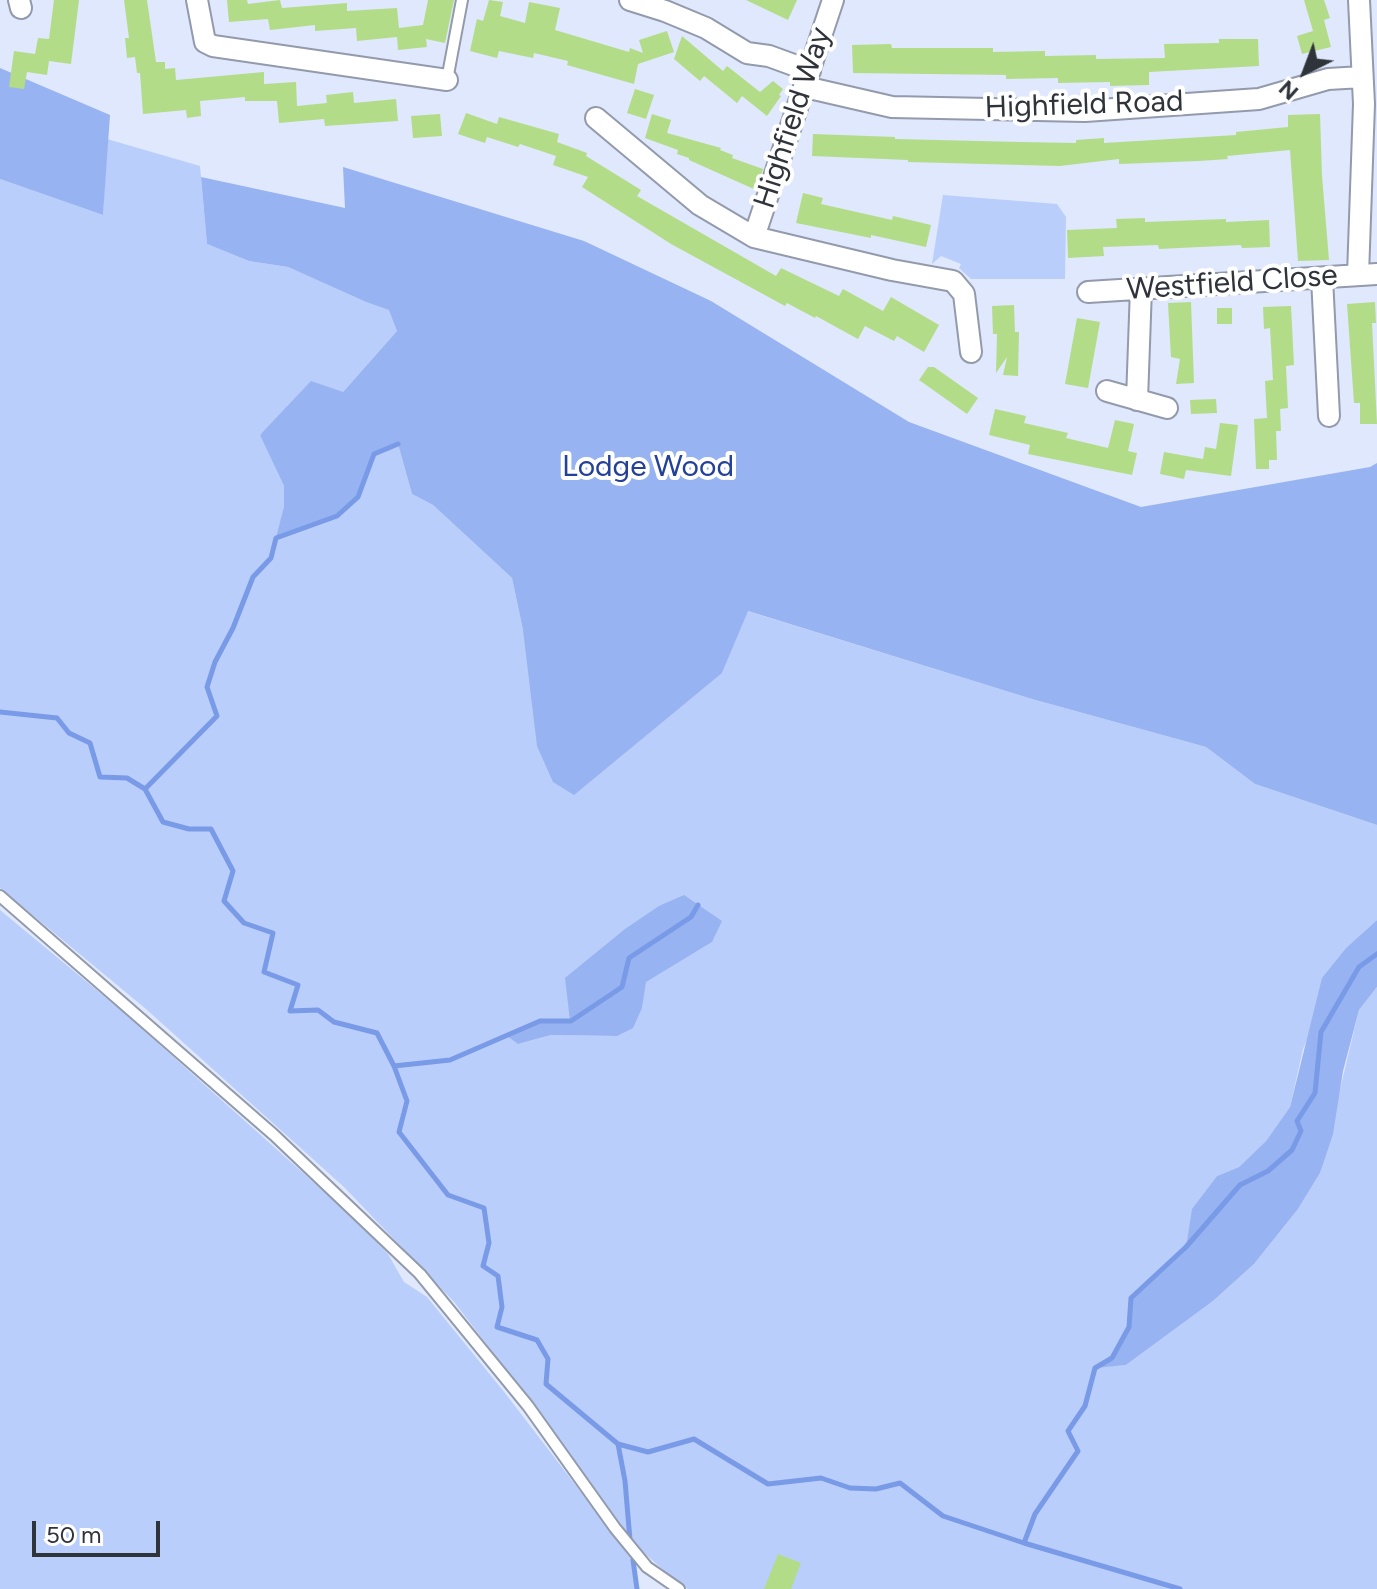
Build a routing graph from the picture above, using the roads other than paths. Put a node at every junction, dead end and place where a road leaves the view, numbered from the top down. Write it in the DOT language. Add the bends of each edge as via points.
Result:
graph roads {
  1 [pos="197,0"];
  2 [pos="462,0"];
  3 [pos="630,0"];
  4 [pos="833,0"];
  5 [pos="1359,0"];
  6 [pos="1362,77"];
  7 [pos="808,79"];
  8 [pos="447,80"];
  9 [pos="1371,102"];
  10 [pos="596,118"];
  11 [pos="754,237"];
  12 [pos="1367,275"];
  13 [pos="1322,278"];
  14 [pos="1141,288"];
  15 [pos="1088,292"];
  16 [pos="971,352"];
  17 [pos="1107,391"];
  18 [pos="1137,400"];
  19 [pos="1167,408"];
  20 [pos="1329,416"];
  21 [pos="0,896"];
  22 [pos="679,1589"];
  1 -- 8 [label="street" via="205,42 213,46"];
  2 -- 8 [label="lane"];
  3 -- 7 [label="street, Highfield Road" via="706,28 747,53 769,56"];
  4 -- 7 [label="street, Highfield Way"];
  5 -- 6 [label="street"];
  6 -- 7 [label="street, Highfield Road" via="1328,79 1259,99 1085,111 892,107"];
  6 -- 9 [label="street"];
  7 -- 11 [label="street, Highfield Way"];
  9 -- 12 [label="street"];
  10 -- 11 [label="street" via="700,205"];
  11 -- 16 [label="street" via="953,281 964,294"];
  12 -- 13 [label="street, Westfield Close"];
  13 -- 14 [label="street, Westfield Close"];
  13 -- 20 [label="street"];
  14 -- 15 [label="street, Westfield Close"];
  14 -- 18 [label="street"];
  17 -- 18 [label="street"];
  18 -- 19 [label="street"];
  21 -- 22 [label="lane" via="274,1135 420,1274 528,1406 647,1567"];
}
